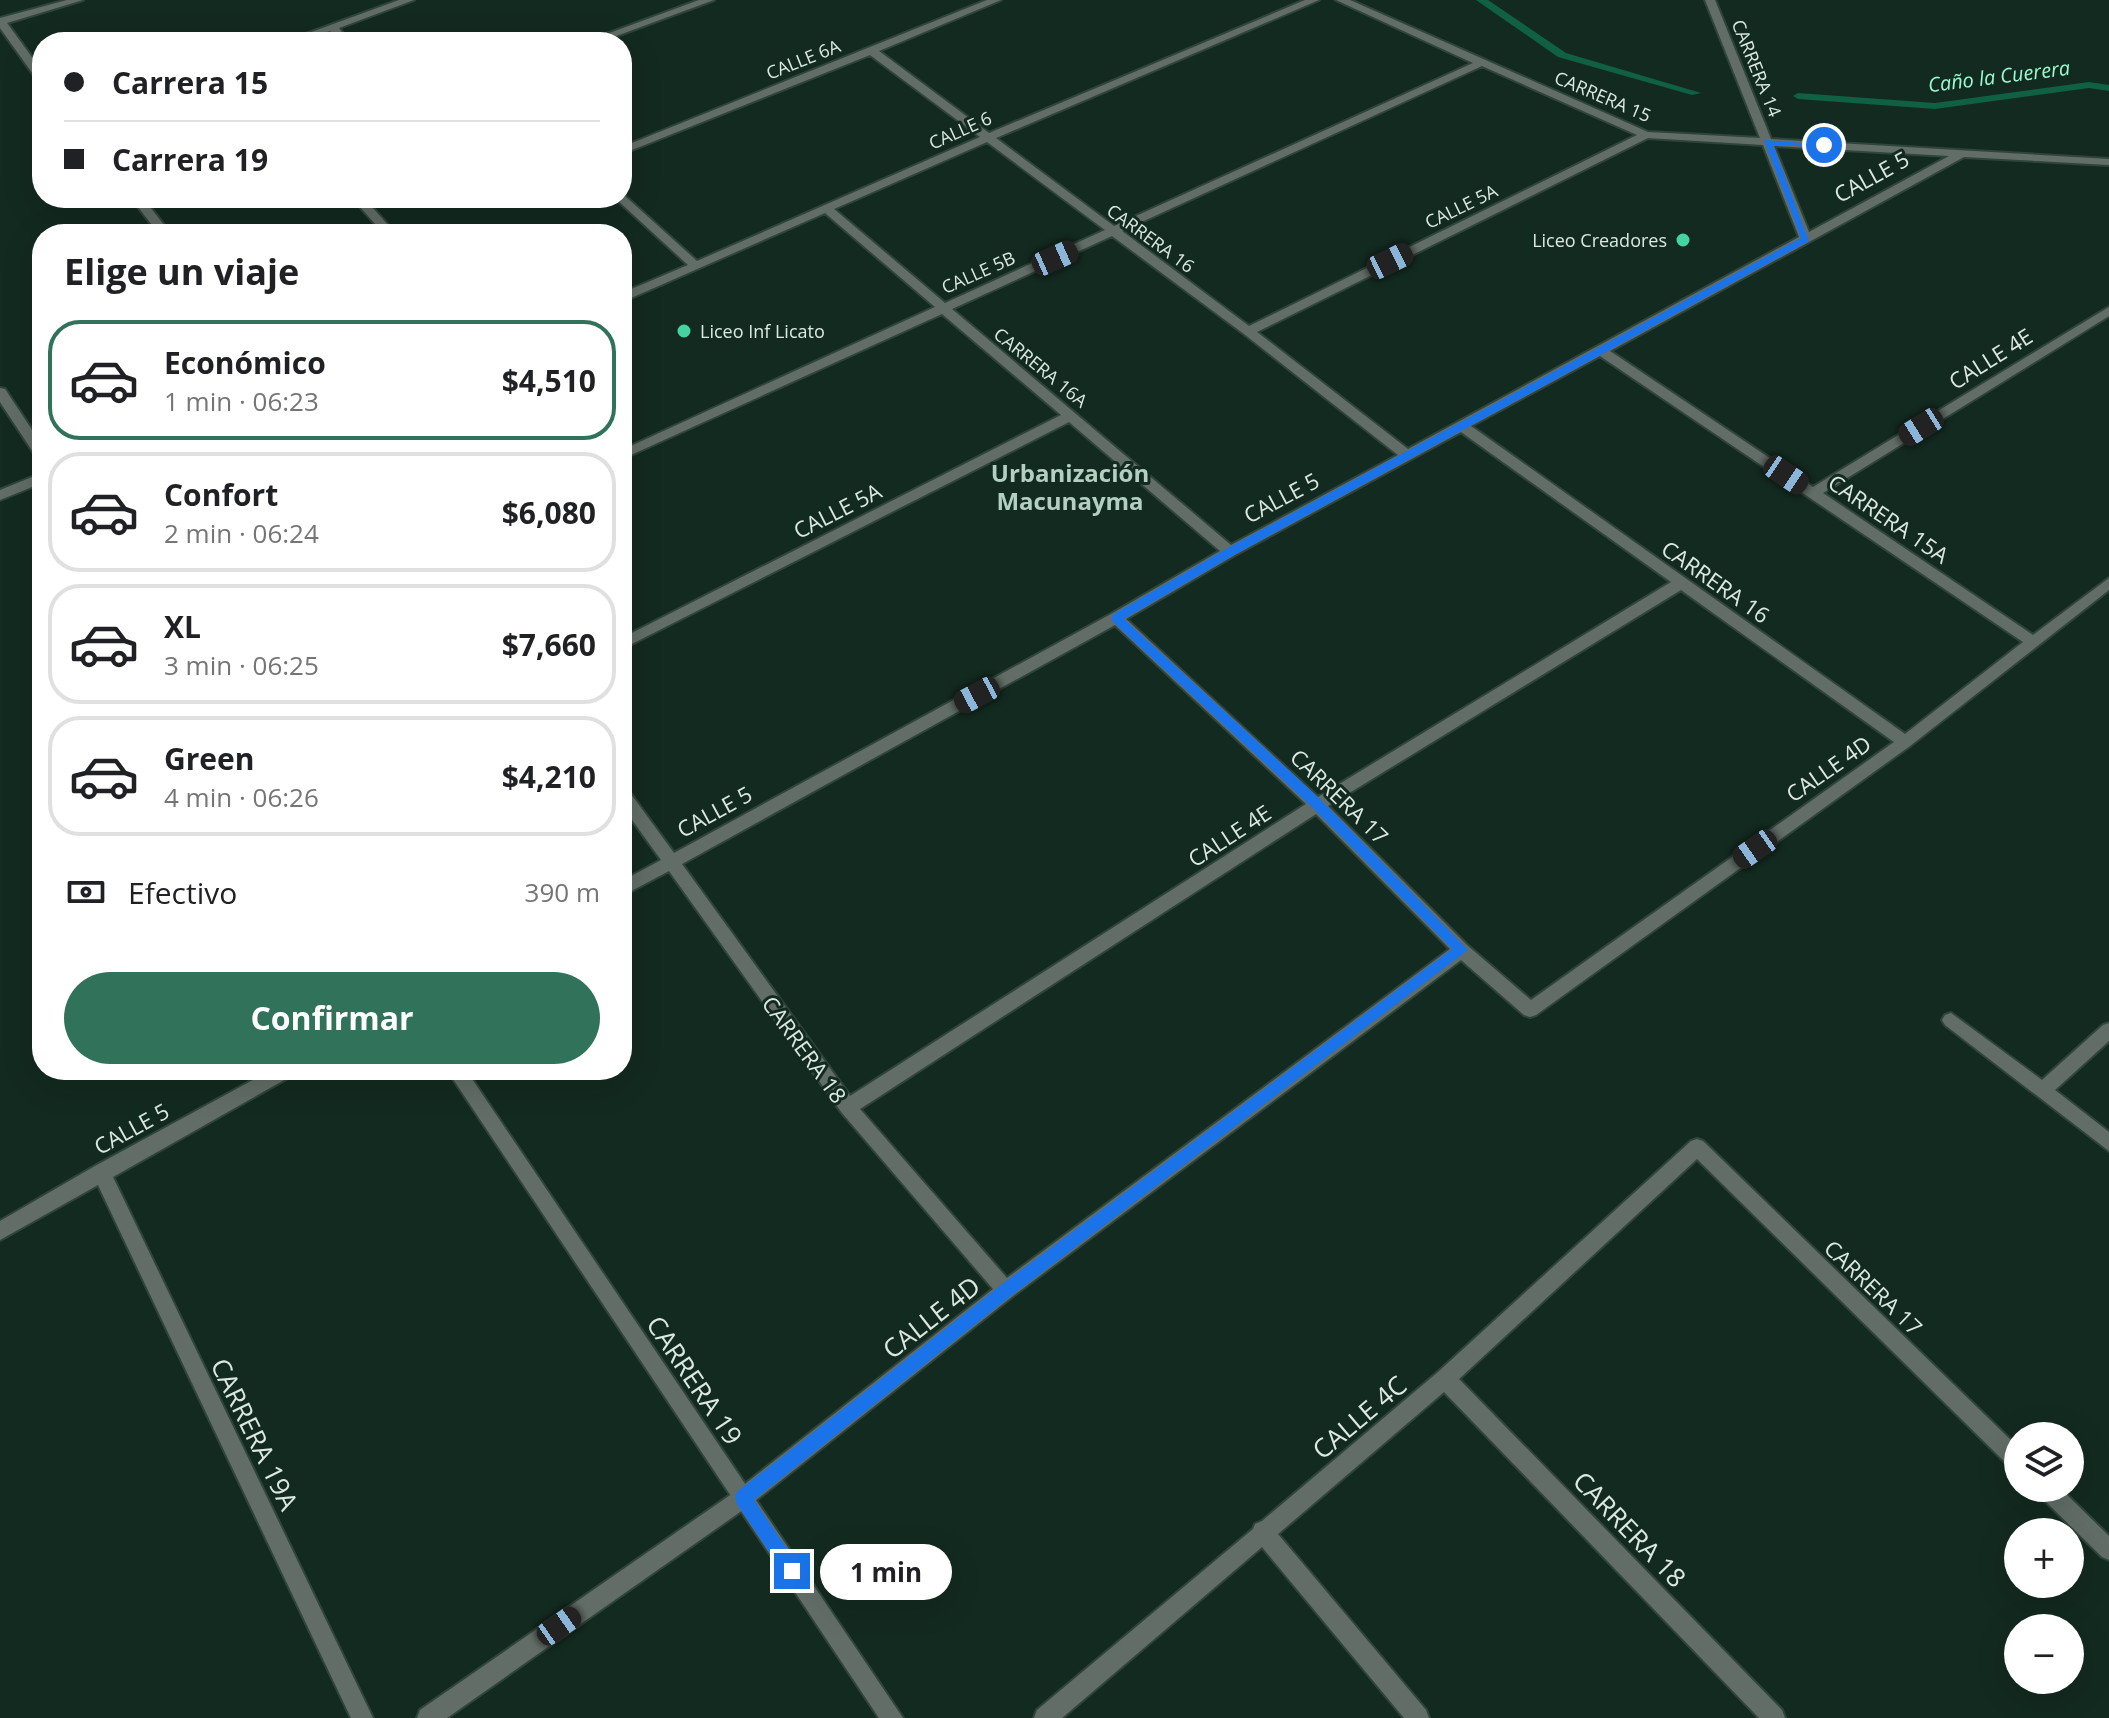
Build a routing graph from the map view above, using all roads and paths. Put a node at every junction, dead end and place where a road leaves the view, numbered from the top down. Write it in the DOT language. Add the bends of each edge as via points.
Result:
graph roads {
  1 [pos="78,0"];
  2 [pos="409,0"];
  3 [pos="709,0"];
  4 [pos="996,0"];
  5 [pos="1314,0"];
  6 [pos="1341,0"];
  7 [pos="1710,0"];
  8 [pos="0,21"];
  9 [pos="333,28"];
  10 [pos="320,32"];
  11 [pos="336,32"];
  12 [pos="618,32"];
  13 [pos="872,51"];
  14 [pos="1481,63"];
  15 [pos="32,65"];
  16 [pos="1646,135"];
  17 [pos="986,138"];
  18 [pos="1767,142"];
  19 [pos="632,147"];
  20 [pos="1965,152"];
  21 [pos="2109,162"];
  22 [pos="145,208"];
  23 [pos="367,208"];
  24 [pos="632,208"];
  25 [pos="828,210"];
  26 [pos="157,224"];
  27 [pos="381,224"];
  28 [pos="1112,232"];
  29 [pos="1806,239"];
  30 [pos="696,266"];
  31 [pos="632,294"];
  32 [pos="941,308"];
  33 [pos="2109,311"];
  34 [pos="1248,331"];
  35 [pos="1602,351"];
  36 [pos="0,392"];
  37 [pos="1071,415"];
  38 [pos="1463,427"];
  39 [pos="32,440"];
  40 [pos="632,450"];
  41 [pos="1408,456"];
  42 [pos="32,482"];
  43 [pos="1813,493"];
  44 [pos="0,495"];
  45 [pos="1230,552"];
  46 [pos="1681,583"];
  47 [pos="2109,583"];
  48 [pos="1116,618"];
  49 [pos="632,639"];
  50 [pos="2032,641"];
  51 [pos="1905,742"];
  52 [pos="1317,805"];
  53 [pos="632,808"];
  54 [pos="670,863"];
  55 [pos="632,884"];
  56 [pos="1461,950"];
  57 [pos="1530,1010"];
  58 [pos="1951,1020"];
  59 [pos="2109,1030"];
  60 [pos="269,1080"];
  61 [pos="463,1080"];
  62 [pos="2042,1091"];
  63 [pos="848,1107"];
  64 [pos="2109,1143"];
  65 [pos="1697,1147"];
  66 [pos="101,1172"];
  67 [pos="0,1231"];
  68 [pos="1006,1290"];
  69 [pos="1445,1379"];
  70 [pos="2004,1447"];
  71 [pos="743,1498"];
  72 [pos="2060,1502"];
  73 [pos="1262,1531"];
  74 [pos="2109,1550"];
  75 [pos="362,1718"];
  76 [pos="428,1718"];
  77 [pos="892,1718"];
  78 [pos="1045,1718"];
  79 [pos="1418,1718"];
  80 [pos="1774,1718"];
  1 -- 8 [label="street"];
  2 -- 9 [label="street"];
  3 -- 12 [label="street"];
  4 -- 13 [label="street, CALLE 6A"];
  5 -- 17 [label="street, CALLE 6"];
  6 -- 14 [label="street, CARRERA 15"];
  7 -- 18 [label="street, CARRERA 14"];
  8 -- 15 [label="street"];
  9 -- 10 [label="street"];
  9 -- 11 [label="street"];
  13 -- 17 [label="street, CARRERA 16"];
  13 -- 19 [label="street, CALLE 6A"];
  14 -- 16 [label="street, CARRERA 15"];
  14 -- 28 [label="street, CALLE 5B"];
  16 -- 18 [label="street, CARRERA 15"];
  16 -- 34 [label="street, CALLE 5A"];
  17 -- 25 [label="street, CALLE 6"];
  17 -- 28 [label="street, CARRERA 16"];
  18 -- 20 [label="street, CARRERA 15"];
  18 -- 29 [label="street, CARRERA 14"];
  20 -- 21 [label="street, CARRERA 15"];
  20 -- 29 [label="street, CALLE 5"];
  22 -- 26 [label="street"];
  23 -- 27 [label="street"];
  24 -- 30 [label="street"];
  25 -- 30 [label="street, CALLE 6"];
  25 -- 32 [label="street, CARRERA 16A"];
  28 -- 32 [label="street, CALLE 5B"];
  28 -- 34 [label="street, CARRERA 16"];
  29 -- 35 [label="street, CALLE 5"];
  30 -- 31 [label="street, CALLE 6"];
  32 -- 37 [label="street, CARRERA 16A"];
  32 -- 40 [label="street, CALLE 5B"];
  33 -- 43 [label="street, CALLE 4E"];
  34 -- 41 [label="street, CARRERA 16"];
  35 -- 38 [label="street, CALLE 5"];
  35 -- 43 [label="street, CARRERA 15A"];
  36 -- 39 [label="street"];
  37 -- 45 [label="street, CARRERA 16A"];
  37 -- 49 [label="street, CALLE 5A"];
  38 -- 41 [label="street, CALLE 5"];
  38 -- 46 [label="street, CARRERA 16"];
  41 -- 45 [label="street, CALLE 5"];
  42 -- 44 [label="street"];
  43 -- 50 [label="street, CARRERA 15A"];
  45 -- 48 [label="street, CALLE 5"];
  46 -- 51 [label="street, CARRERA 16"];
  46 -- 52 [label="street, CALLE 4E"];
  47 -- 50 [label="street, CALLE 4D"];
  48 -- 52 [label="street, CARRERA 17"];
  48 -- 54 [label="street, CALLE 5"];
  50 -- 51 [label="street, CALLE 4D"];
  51 -- 57 [label="street, CALLE 4D"];
  52 -- 56 [label="street, CARRERA 17"];
  52 -- 63 [label="street, CALLE 4E"];
  53 -- 54 [label="street, CARRERA 18"];
  54 -- 55 [label="street, CALLE 5"];
  54 -- 63 [label="street, CARRERA 18"];
  56 -- 57 [label="street, CARRERA 17"];
  56 -- 68 [label="street, CALLE 4D"];
  58 -- 62 [label="street"];
  59 -- 62 [label="street"];
  60 -- 66 [label="street, CALLE 5"];
  61 -- 71 [label="street, CARRERA 19"];
  62 -- 64 [label="street"];
  63 -- 68 [label="street, CARRERA 18"];
  65 -- 69 [label="street, CALLE 4C"];
  65 -- 70 [label="street, CARRERA 17"];
  66 -- 67 [label="street, CALLE 5"];
  66 -- 75 [label="street, CARRERA 19A"];
  68 -- 71 [label="street, CALLE 4D"];
  69 -- 73 [label="street, CALLE 4C"];
  69 -- 80 [label="street, CARRERA 18"];
  71 -- 76 [label="street, CALLE 4D"];
  71 -- 77 [label="street, CARRERA 19"];
  72 -- 74 [label="street"];
  73 -- 78 [label="street, CALLE 4C"];
  73 -- 79 [label="street"];
}
